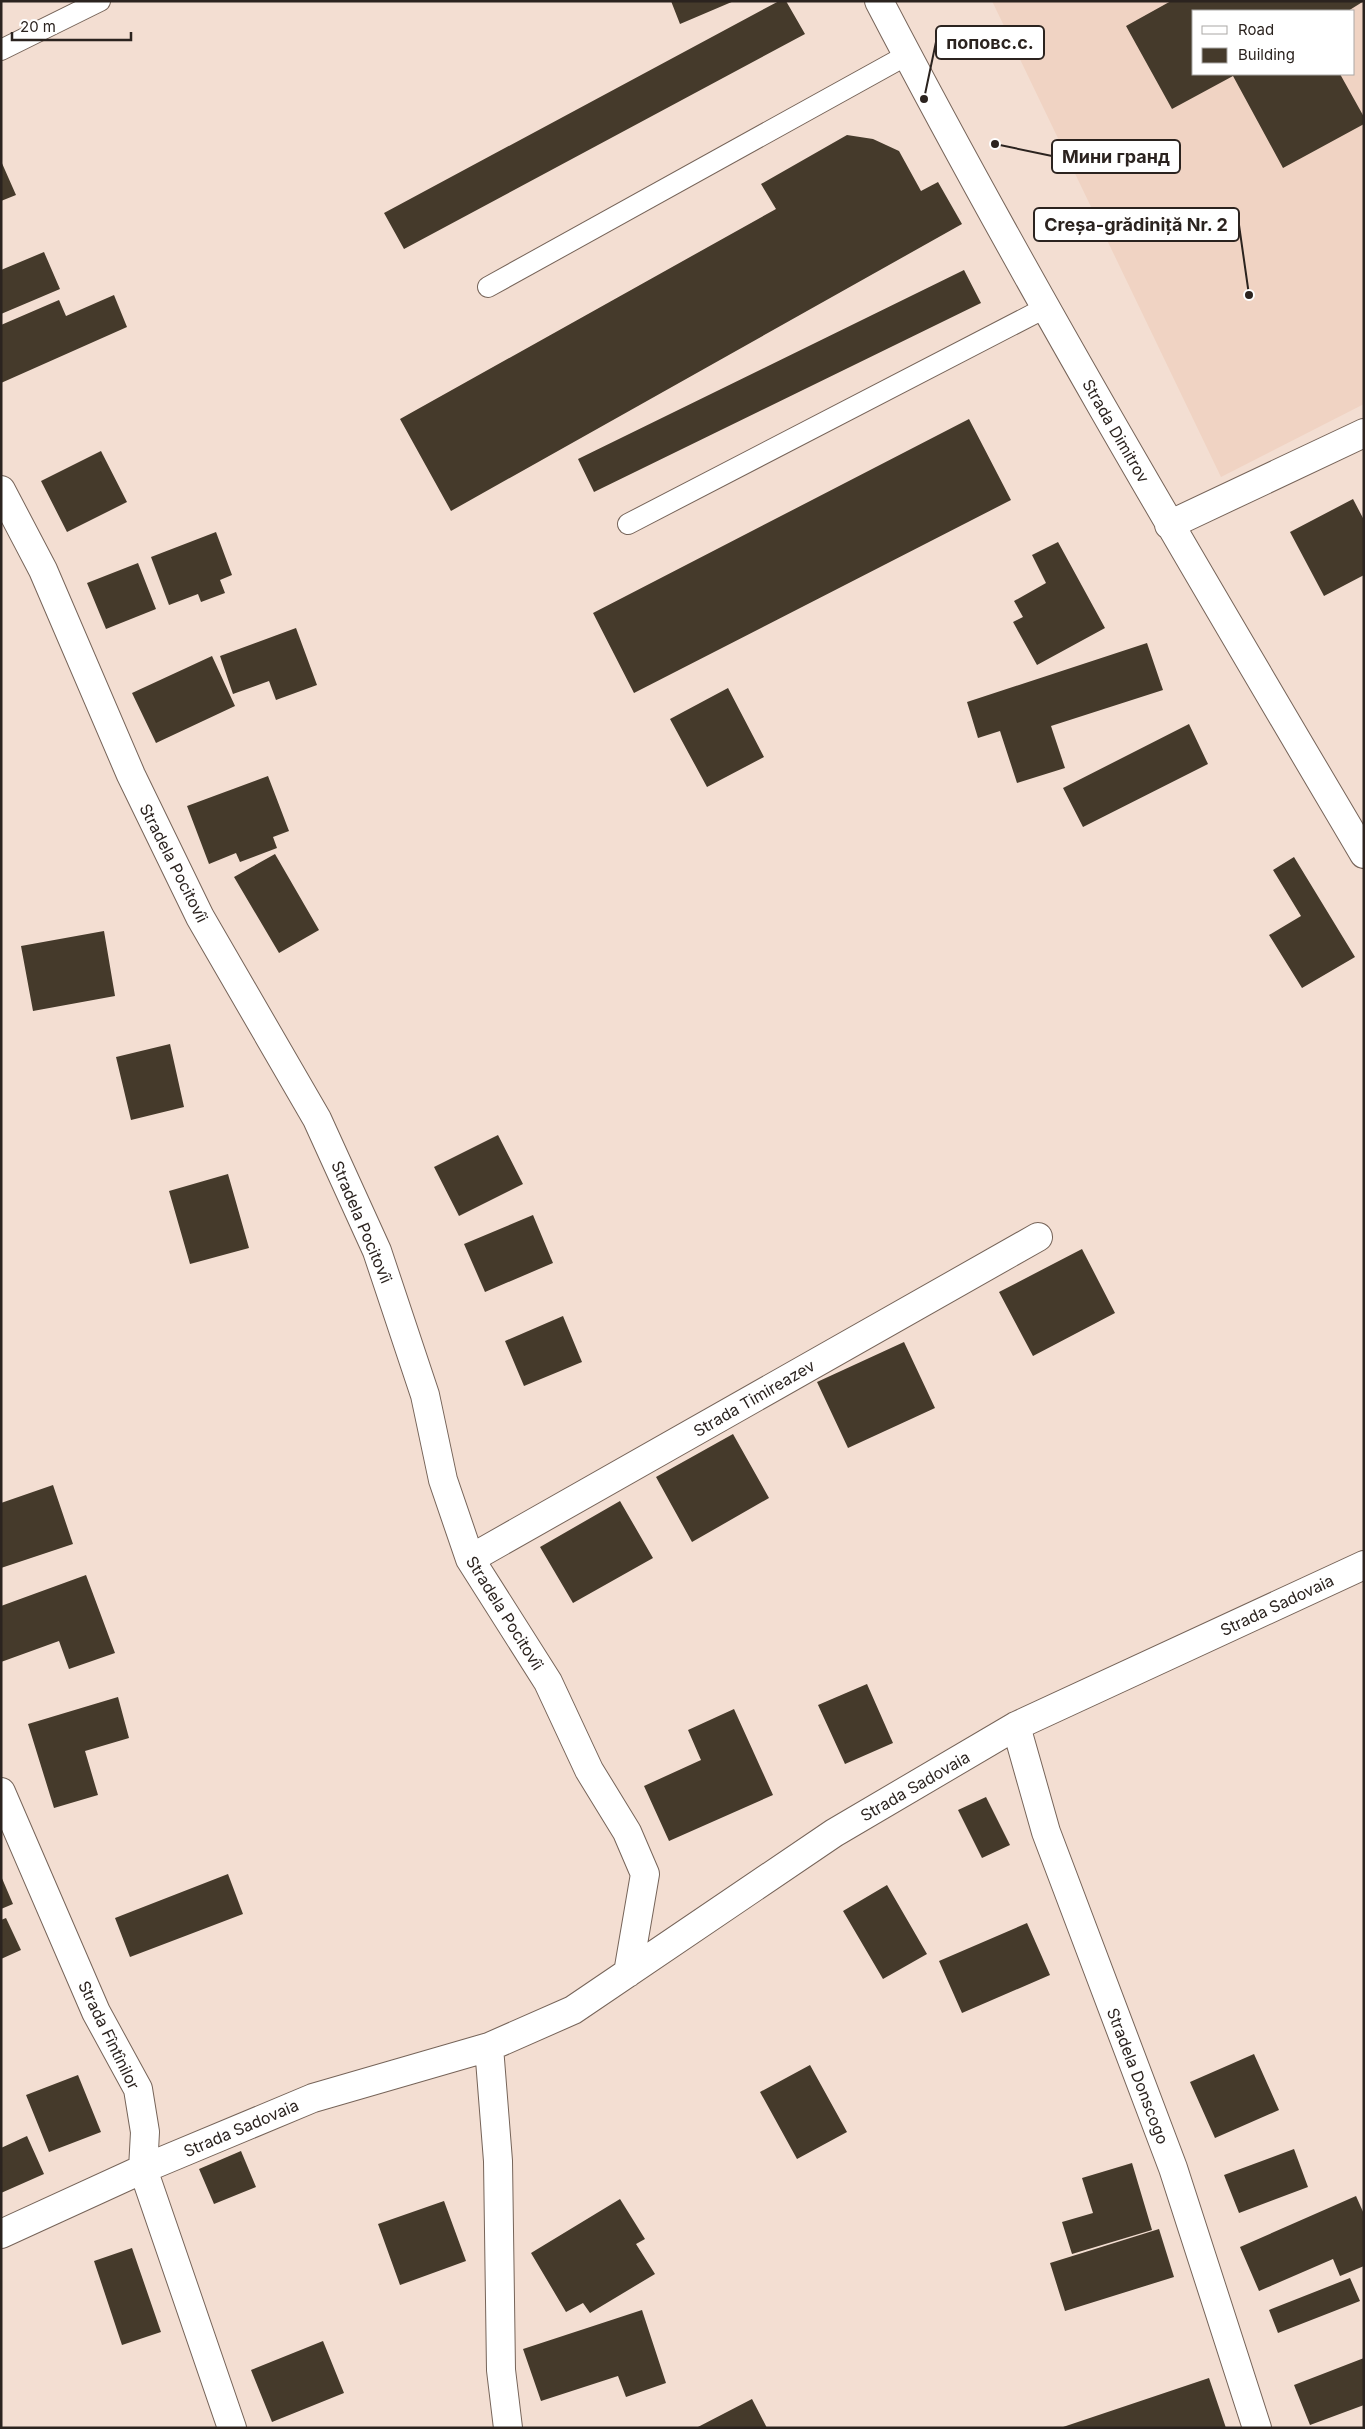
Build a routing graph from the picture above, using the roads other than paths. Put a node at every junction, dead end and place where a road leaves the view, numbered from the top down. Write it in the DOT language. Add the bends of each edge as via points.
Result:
graph roads {
  1 [pos="100,1"];
  2 [pos="879,1"];
  3 [pos="1,50"];
  4 [pos="907,55"];
  5 [pos="488,287"];
  6 [pos="1046,308"];
  7 [pos="1364,433"];
  8 [pos="1,490"];
  9 [pos="628,524"];
  10 [pos="1169,525"];
  11 [pos="1364,854"];
  12 [pos="1038,1237"];
  13 [pos="470,1559"];
  14 [pos="1364,1565"];
  15 [pos="1016,1726"];
  16 [pos="1,1792"];
  17 [pos="628,1973"];
  18 [pos="489,2047"];
  19 [pos="144,2169"];
  20 [pos="1,2234"];
  21 [pos="232,2428"];
  22 [pos="508,2428"];
  23 [pos="1257,2428"];
  1 -- 3 [label="lane"];
  2 -- 4 [label="street, Strada Dimitrov"];
  4 -- 5 [label="lane"];
  4 -- 6 [label="street, Strada Dimitrov"];
  6 -- 9 [label="lane"];
  6 -- 10 [label="street, Strada Dimitrov"];
  7 -- 10 [label="street"];
  8 -- 13 [label="street, Stradela Pocitovîi" via="43,570 131,775 200,917 317,1119 378,1251 425,1395 443,1480"];
  10 -- 11 [label="street, Strada Dimitrov"];
  12 -- 13 [label="street, Strada Timireazev"];
  13 -- 17 [label="street, Stradela Pocitovîi" via="548,1682 589,1770 627,1832 645,1874"];
  14 -- 15 [label="street, Strada Sadovaia"];
  15 -- 17 [label="street, Strada Sadovaia" via="834,1834"];
  15 -- 23 [label="street, Stradela Donscogo" via="1046,1832 1173,2168"];
  16 -- 19 [label="street, Strada Fîntînilor" via="96,2012 138,2089 145,2132"];
  17 -- 18 [label="street, Strada Sadovaia" via="573,2010"];
  18 -- 19 [label="street, Strada Sadovaia" via="313,2098"];
  18 -- 22 [label="street" via="498,2161 501,2370"];
  19 -- 20 [label="street, Strada Sadovaia"];
  19 -- 21 [label="street, Strada Fîntînilor"];
}
